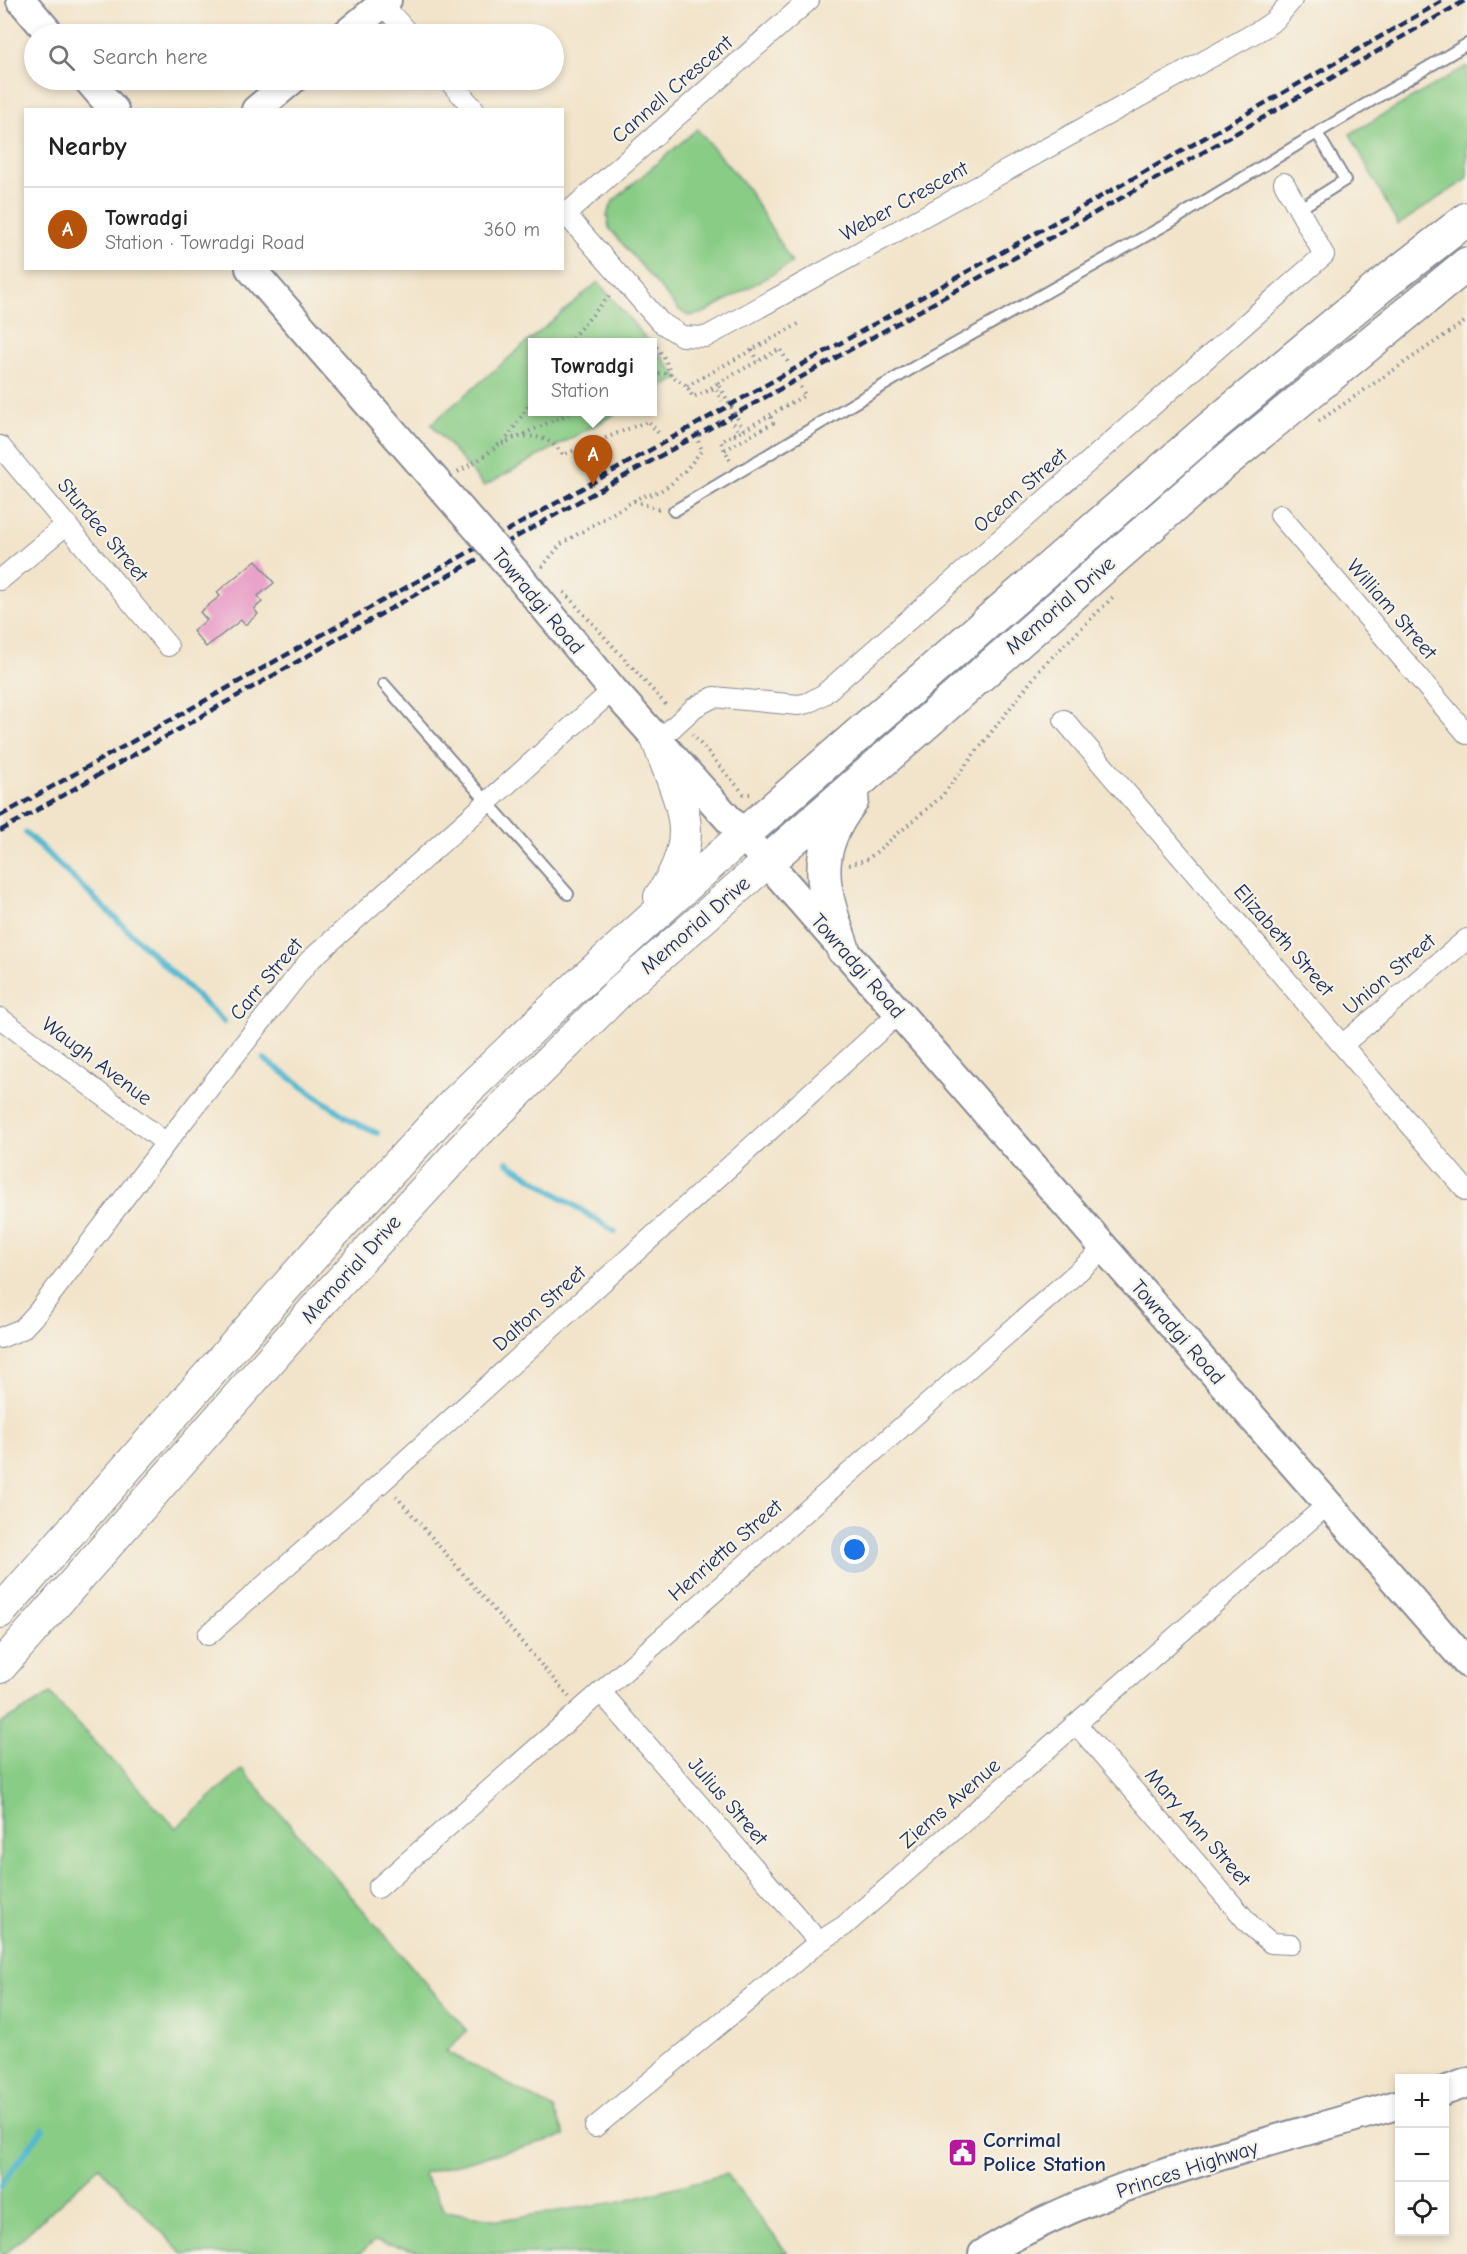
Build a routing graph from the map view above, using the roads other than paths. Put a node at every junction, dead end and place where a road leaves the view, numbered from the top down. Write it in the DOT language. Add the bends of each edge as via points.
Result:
graph roads {
  1 [pos="21,0"];
  2 [pos="809,0"];
  3 [pos="1293,0"];
  4 [pos="384,2"];
  5 [pos="41,24"];
  6 [pos="358,24"];
  7 [pos="401,24"];
  8 [pos="1467,44"];
  9 [pos="97,90"];
  10 [pos="280,90"];
  11 [pos="457,90"];
  12 [pos="112,108"];
  13 [pos="258,108"];
  14 [pos="473,108"];
  15 [pos="1317,133"];
  16 [pos="1284,183"];
  17 [pos="1299,209"];
  18 [pos="564,212"];
  19 [pos="1467,219"];
  20 [pos="1467,264"];
  21 [pos="252,270"];
  22 [pos="0,446"];
  23 [pos="674,511"];
  24 [pos="1280,515"];
  25 [pos="67,524"];
  26 [pos="0,580"];
  27 [pos="168,646"];
  28 [pos="384,684"];
  29 [pos="613,690"];
  30 [pos="1064,720"];
  31 [pos="669,731"];
  32 [pos="1467,734"];
  33 [pos="889,754"];
  34 [pos="487,802"];
  35 [pos="743,835"];
  36 [pos="767,862"];
  37 [pos="568,894"];
  38 [pos="1467,939"];
  39 [pos="617,948"];
  40 [pos="843,949"];
  41 [pos="899,1013"];
  42 [pos="0,1018"];
  43 [pos="1342,1045"];
  44 [pos="166,1143"];
  45 [pos="1467,1191"];
  46 [pos="1105,1248"];
  47 [pos="0,1338"];
  48 [pos="1327,1505"];
  49 [pos="0,1611"];
  50 [pos="208,1635"];
  51 [pos="1467,1663"];
  52 [pos="0,1667"];
  53 [pos="601,1692"];
  54 [pos="1077,1725"];
  55 [pos="378,1888"];
  56 [pos="819,1942"];
  57 [pos="1292,1944"];
  58 [pos="1467,2083"];
  59 [pos="1449,2089"];
  60 [pos="1395,2105"];
  61 [pos="595,2127"];
  62 [pos="983,2254"];
  1 -- 5 [label="main road"];
  2 -- 18 [label="street, Cannell Crescent"];
  3 -- 18 [label="street, Weber Crescent" via="1262,29 716,333 694,337 671,331 619,292"];
  4 -- 6 [label="main road"];
  4 -- 7 [label="street"];
  8 -- 15 [label="lane"];
  9 -- 12 [label="main road"];
  10 -- 13 [label="main road"];
  11 -- 14 [label="street"];
  15 -- 17 [label="lane" via="1345,180"];
  15 -- 23 [label="lane"];
  16 -- 17 [label="street, Ocean Street"];
  17 -- 31 [label="street, Ocean Street" via="1324,255 824,694 798,705 714,697 695,707"];
  19 -- 35 [label="highway, Memorial Drive" via="1377,288 1225,415"];
  20 -- 33 [label="highway, Memorial Drive" via="1224,462"];
  21 -- 29 [label="main road, Towradgi Road, bridge" via="461,510 527,573"];
  22 -- 25 [label="street, Sturdee Street"];
  24 -- 32 [label="street, William Street"];
  25 -- 26 [label="street"];
  25 -- 27 [label="street, Sturdee Street"];
  28 -- 34 [label="lane"];
  29 -- 31 [label="main road, Towradgi Road"];
  29 -- 34 [label="street, Carr Street"];
  30 -- 43 [label="street, Elizabeth Street"];
  31 -- 35 [label="main road, Towradgi Road"];
  31 -- 39 [label="main road" via="686,824 684,851 672,879"];
  33 -- 36 [label="highway, Memorial Drive"];
  33 -- 40 [label="highway" via="843,812 825,847 824,891"];
  34 -- 37 [label="lane"];
  34 -- 44 [label="street, Carr Street" via="309,961"];
  35 -- 36 [label="main road, Towradgi Road"];
  35 -- 39 [label="main road, Memorial Drive"];
  36 -- 40 [label="main road, Towradgi Road"];
  36 -- 52 [label="main road, Memorial Drive" via="622,989 474,1136 338,1283"];
  38 -- 43 [label="street, Union Street"];
  39 -- 49 [label="main road, Memorial Drive" via="396,1164"];
  40 -- 41 [label="main road, Towradgi Road"];
  41 -- 46 [label="main road, Towradgi Road"];
  41 -- 50 [label="street, Dalton Street"];
  42 -- 44 [label="street, Waugh Avenue"];
  43 -- 45 [label="street, Elizabeth Street"];
  44 -- 47 [label="street, Carr Street" via="30,1322 15,1334"];
  46 -- 48 [label="main road, Towradgi Road"];
  46 -- 53 [label="street, Henrietta Street"];
  48 -- 51 [label="main road, Towradgi Road"];
  48 -- 54 [label="street, Ziems Avenue"];
  53 -- 55 [label="street, Henrietta Street"];
  53 -- 56 [label="street, Julius Street"];
  54 -- 56 [label="street, Ziems Avenue" via="844,1926"];
  54 -- 57 [label="street, Mary Ann Street" via="1251,1926 1271,1943"];
  56 -- 61 [label="street, Ziems Avenue"];
  58 -- 59 [label="main road"];
  60 -- 62 [label="main road, Princes Highway" via="1160,2175 1046,2219"];
}
